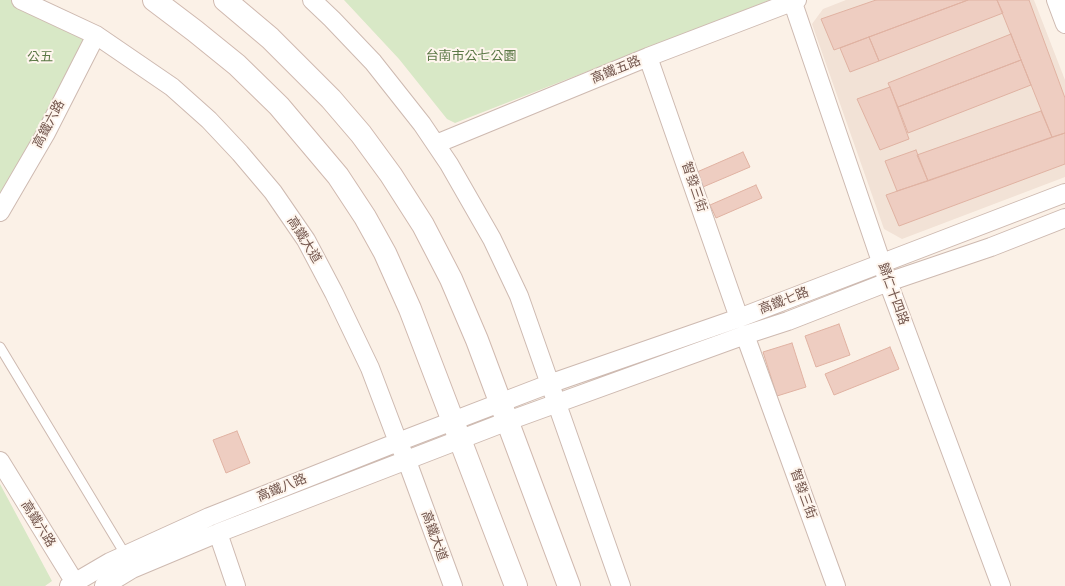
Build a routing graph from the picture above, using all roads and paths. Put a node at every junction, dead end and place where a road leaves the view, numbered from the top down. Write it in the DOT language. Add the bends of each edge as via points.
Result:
graph roads {
  1 [pos="21,0"];
  2 [pos="154,0"];
  3 [pos="225,0"];
  4 [pos="312,0"];
  5 [pos="1056,0"];
  6 [pos="794,1"];
  7 [pos="1065,24"];
  8 [pos="96,35"];
  9 [pos="648,56"];
  10 [pos="436,144"];
  11 [pos="1065,193"];
  12 [pos="0,212"];
  13 [pos="1065,218"];
  14 [pos="882,263"];
  15 [pos="888,282"];
  16 [pos="739,318"];
  17 [pos="745,335"];
  18 [pos="0,347"];
  19 [pos="549,384"];
  20 [pos="556,404"];
  21 [pos="504,412"];
  22 [pos="453,420"];
  23 [pos="460,440"];
  24 [pos="398,442"];
  25 [pos="0,461"];
  26 [pos="407,461"];
  27 [pos="218,534"];
  28 [pos="125,554"];
  29 [pos="74,585"];
  30 [pos="104,586"];
  31 [pos="236,586"];
  32 [pos="453,586"];
  33 [pos="516,586"];
  34 [pos="569,586"];
  35 [pos="621,586"];
  36 [pos="836,586"];
  37 [pos="1001,586"];
  1 -- 8 [label="street, 高鐵大道"];
  2 -- 22 [label="street" via="237,65 303,133 338,176 365,217 384,253 410,309"];
  3 -- 21 [label="street" via="270,38 331,99 391,175 423,225 451,279"];
  4 -- 10 [label="street" via="373,62"];
  5 -- 7 [label="street"];
  6 -- 9 [label="street, 高鐵五路"];
  6 -- 14 [label="street, 歸仁十四路"];
  8 -- 12 [label="street, 高鐵六路" via="46,132"];
  8 -- 24 [label="street, 高鐵大道" via="172,87 209,120 273,192 306,240 334,293 370,368"];
  9 -- 10 [label="street, 高鐵五路"];
  9 -- 16 [label="street, 智發三街"];
  10 -- 19 [label="street" via="492,239 519,296"];
  11 -- 14 [label="street, 高鐵七路"];
  13 -- 15 [label="street, 高鐵七路" via="991,247"];
  14 -- 15 [label="street, 歸仁十四路"];
  14 -- 16 [label="street, 高鐵七路"];
  15 -- 17 [label="street, 高鐵七路"];
  15 -- 37 [label="street, 歸仁十四路"];
  16 -- 19 [label="street, 高鐵七路"];
  17 -- 20 [label="street, 高鐵七路"];
  17 -- 36 [label="street, 智發三街"];
  18 -- 28 [label="lane"];
  19 -- 20 [label="street"];
  19 -- 21 [label="street, 高鐵七路"];
  20 -- 21 [label="street, 高鐵七路"];
  20 -- 35 [label="street"];
  21 -- 22 [label="street, 高鐵八路"];
  21 -- 23 [label="street, 高鐵八路"];
  21 -- 34 [label="street"];
  22 -- 23 [label="street"];
  22 -- 24 [label="street, 高鐵八路"];
  23 -- 26 [label="street, 高鐵八路"];
  23 -- 33 [label="street"];
  24 -- 26 [label="street, 高鐵大道"];
  24 -- 28 [label="street, 高鐵八路" via="209,517"];
  25 -- 29 [label="street, 高鐵六路"];
  26 -- 27 [label="street, 高鐵八路"];
  26 -- 32 [label="street, 高鐵大道"];
  27 -- 30 [label="street, 高鐵八路" via="132,569"];
  27 -- 31 [label="street"];
  28 -- 29 [label="street, 高鐵八路"];
}
